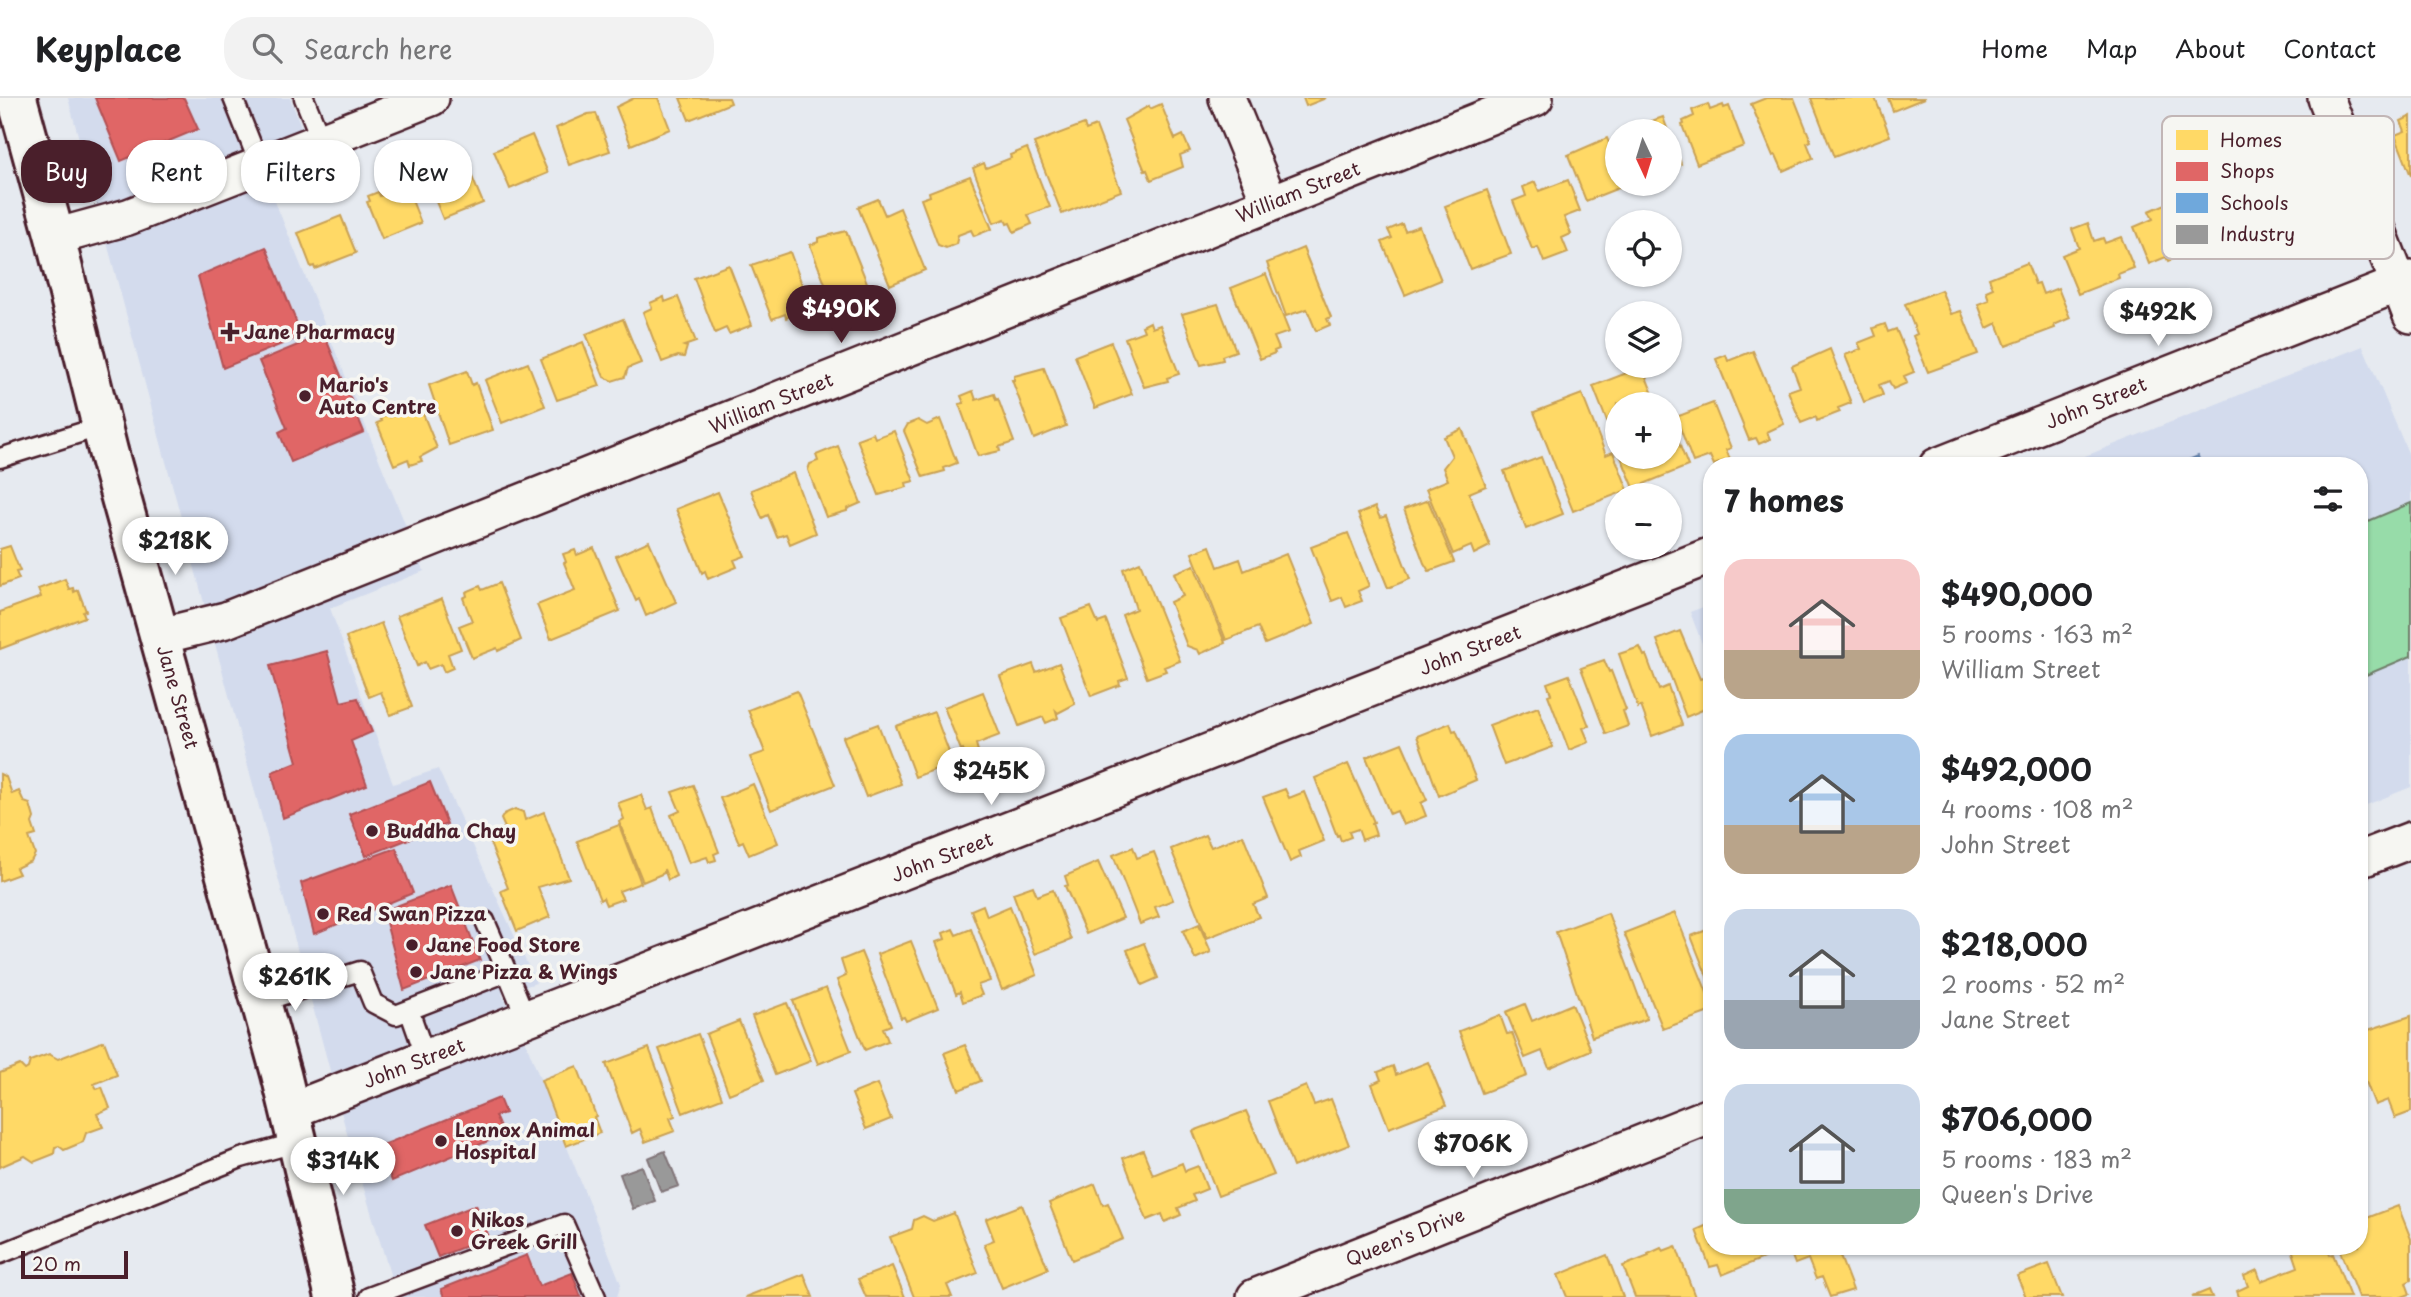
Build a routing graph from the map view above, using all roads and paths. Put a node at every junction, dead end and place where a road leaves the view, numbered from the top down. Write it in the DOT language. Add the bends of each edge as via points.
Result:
graph roads {
  1 [pos="17,98"];
  2 [pos="233,98"];
  3 [pos="304,98"];
  4 [pos="431,98"];
  5 [pos="1227,98"];
  6 [pos="1535,98"];
  7 [pos="2326,98"];
  8 [pos="2334,116"];
  9 [pos="250,140"];
  10 [pos="321,140"];
  11 [pos="327,140"];
  12 [pos="241,173"];
  13 [pos="1270,203"];
  14 [pos="55,237"];
  15 [pos="2393,259"];
  16 [pos="2407,292"];
  17 [pos="102,426"];
  18 [pos="1961,457"];
  19 [pos="0,458"];
  20 [pos="1703,559"];
  21 [pos="161,636"];
  22 [pos="2411,839"];
  23 [pos="2368,856"];
  24 [pos="485,921"];
  25 [pos="507,972"];
  26 [pos="261,1002"];
  27 [pos="409,1010"];
  28 [pos="527,1020"];
  29 [pos="426,1058"];
  30 [pos="1703,1119"];
  31 [pos="294,1126"];
  32 [pos="0,1254"];
  33 [pos="406,1291"];
  34 [pos="335,1297"];
  35 [pos="369,1297"];
  36 [pos="596,1297"];
  37 [pos="1255,1297"];
  1 -- 14 [label="main road, Jane Street"];
  2 -- 9 [label="lane"];
  3 -- 10 [label="lane"];
  4 -- 11 [label="street"];
  5 -- 13 [label="street"];
  6 -- 13 [label="street, William Street"];
  7 -- 8 [label="street"];
  12 -- 14 [label="street" via="128,217"];
  13 -- 21 [label="street, William Street" via="226,620"];
  14 -- 17 [label="main road, Jane Street"];
  15 -- 16 [label="street"];
  16 -- 18 [label="street, John Street"];
  17 -- 19 [label="lane"];
  17 -- 21 [label="main road, Jane Street"];
  20 -- 28 [label="street, John Street"];
  21 -- 26 [label="main road, Jane Street"];
  22 -- 23 [label="street"];
  24 -- 25 [label="lane"];
  25 -- 27 [label="lane"];
  25 -- 28 [label="lane"];
  26 -- 27 [label="lane" via="360,971 373,1003 396,1015"];
  26 -- 31 [label="main road, Jane Street"];
  27 -- 29 [label="lane"];
  28 -- 29 [label="street, John Street"];
  29 -- 31 [label="street, John Street"];
  30 -- 37 [label="street, Queen's Drive"];
  31 -- 32 [label="lane" via="241,1158"];
  31 -- 34 [label="main road, Jane Street"];
  33 -- 35 [label="lane"];
  33 -- 36 [label="lane" via="564,1224"];
}
